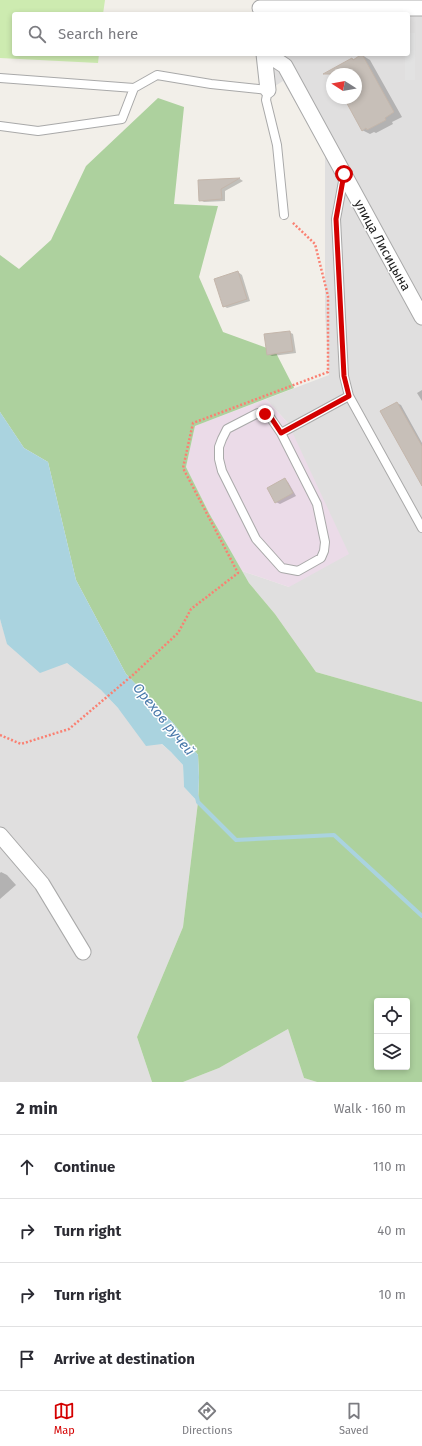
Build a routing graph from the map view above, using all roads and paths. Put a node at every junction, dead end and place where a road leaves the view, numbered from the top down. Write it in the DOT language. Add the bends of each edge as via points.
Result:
graph roads {
  1 [pos="260,7"];
  2 [pos="422,8"];
  3 [pos="264,56"];
  4 [pos="270,56"];
  5 [pos="0,78"];
  6 [pos="134,88"];
  7 [pos="268,90"];
  8 [pos="0,126"];
  9 [pos="344,174"];
  10 [pos="284,215"];
  11 [pos="422,317"];
  12 [pos="349,396"];
  13 [pos="281,433"];
  14 [pos="422,528"];
  15 [pos="0,735"];
  16 [pos="0,834"];
  17 [pos="83,952"];
  1 -- 2 [label="street"];
  3 -- 7 [label="street"];
  4 -- 9 [label="street, улица Лисицына" via="286,66"];
  5 -- 6 [label="lane"];
  6 -- 7 [label="lane" via="157,75"];
  6 -- 8 [label="lane" via="122,119 38,131"];
  7 -- 10 [label="lane" via="266,100 277,145"];
  9 -- 11 [label="street, улица Лисицына"];
  9 -- 12 [label="lane" via="336,219 344,376"];
  10 -- 15 [label="path" via="316,244 328,296 328,372 193,422 183,468 238,573 191,609 178,633 69,729 20,744"];
  12 -- 13 [label="lane"];
  12 -- 14 [label="lane"];
  13 -- 13 [label="lane" via="270,416 258,413 227,428 219,447 219,459 222,471 256,539 282,568 298,571 321,558 325,542 317,504"];
  16 -- 17 [label="street" via="42,884"];
}
